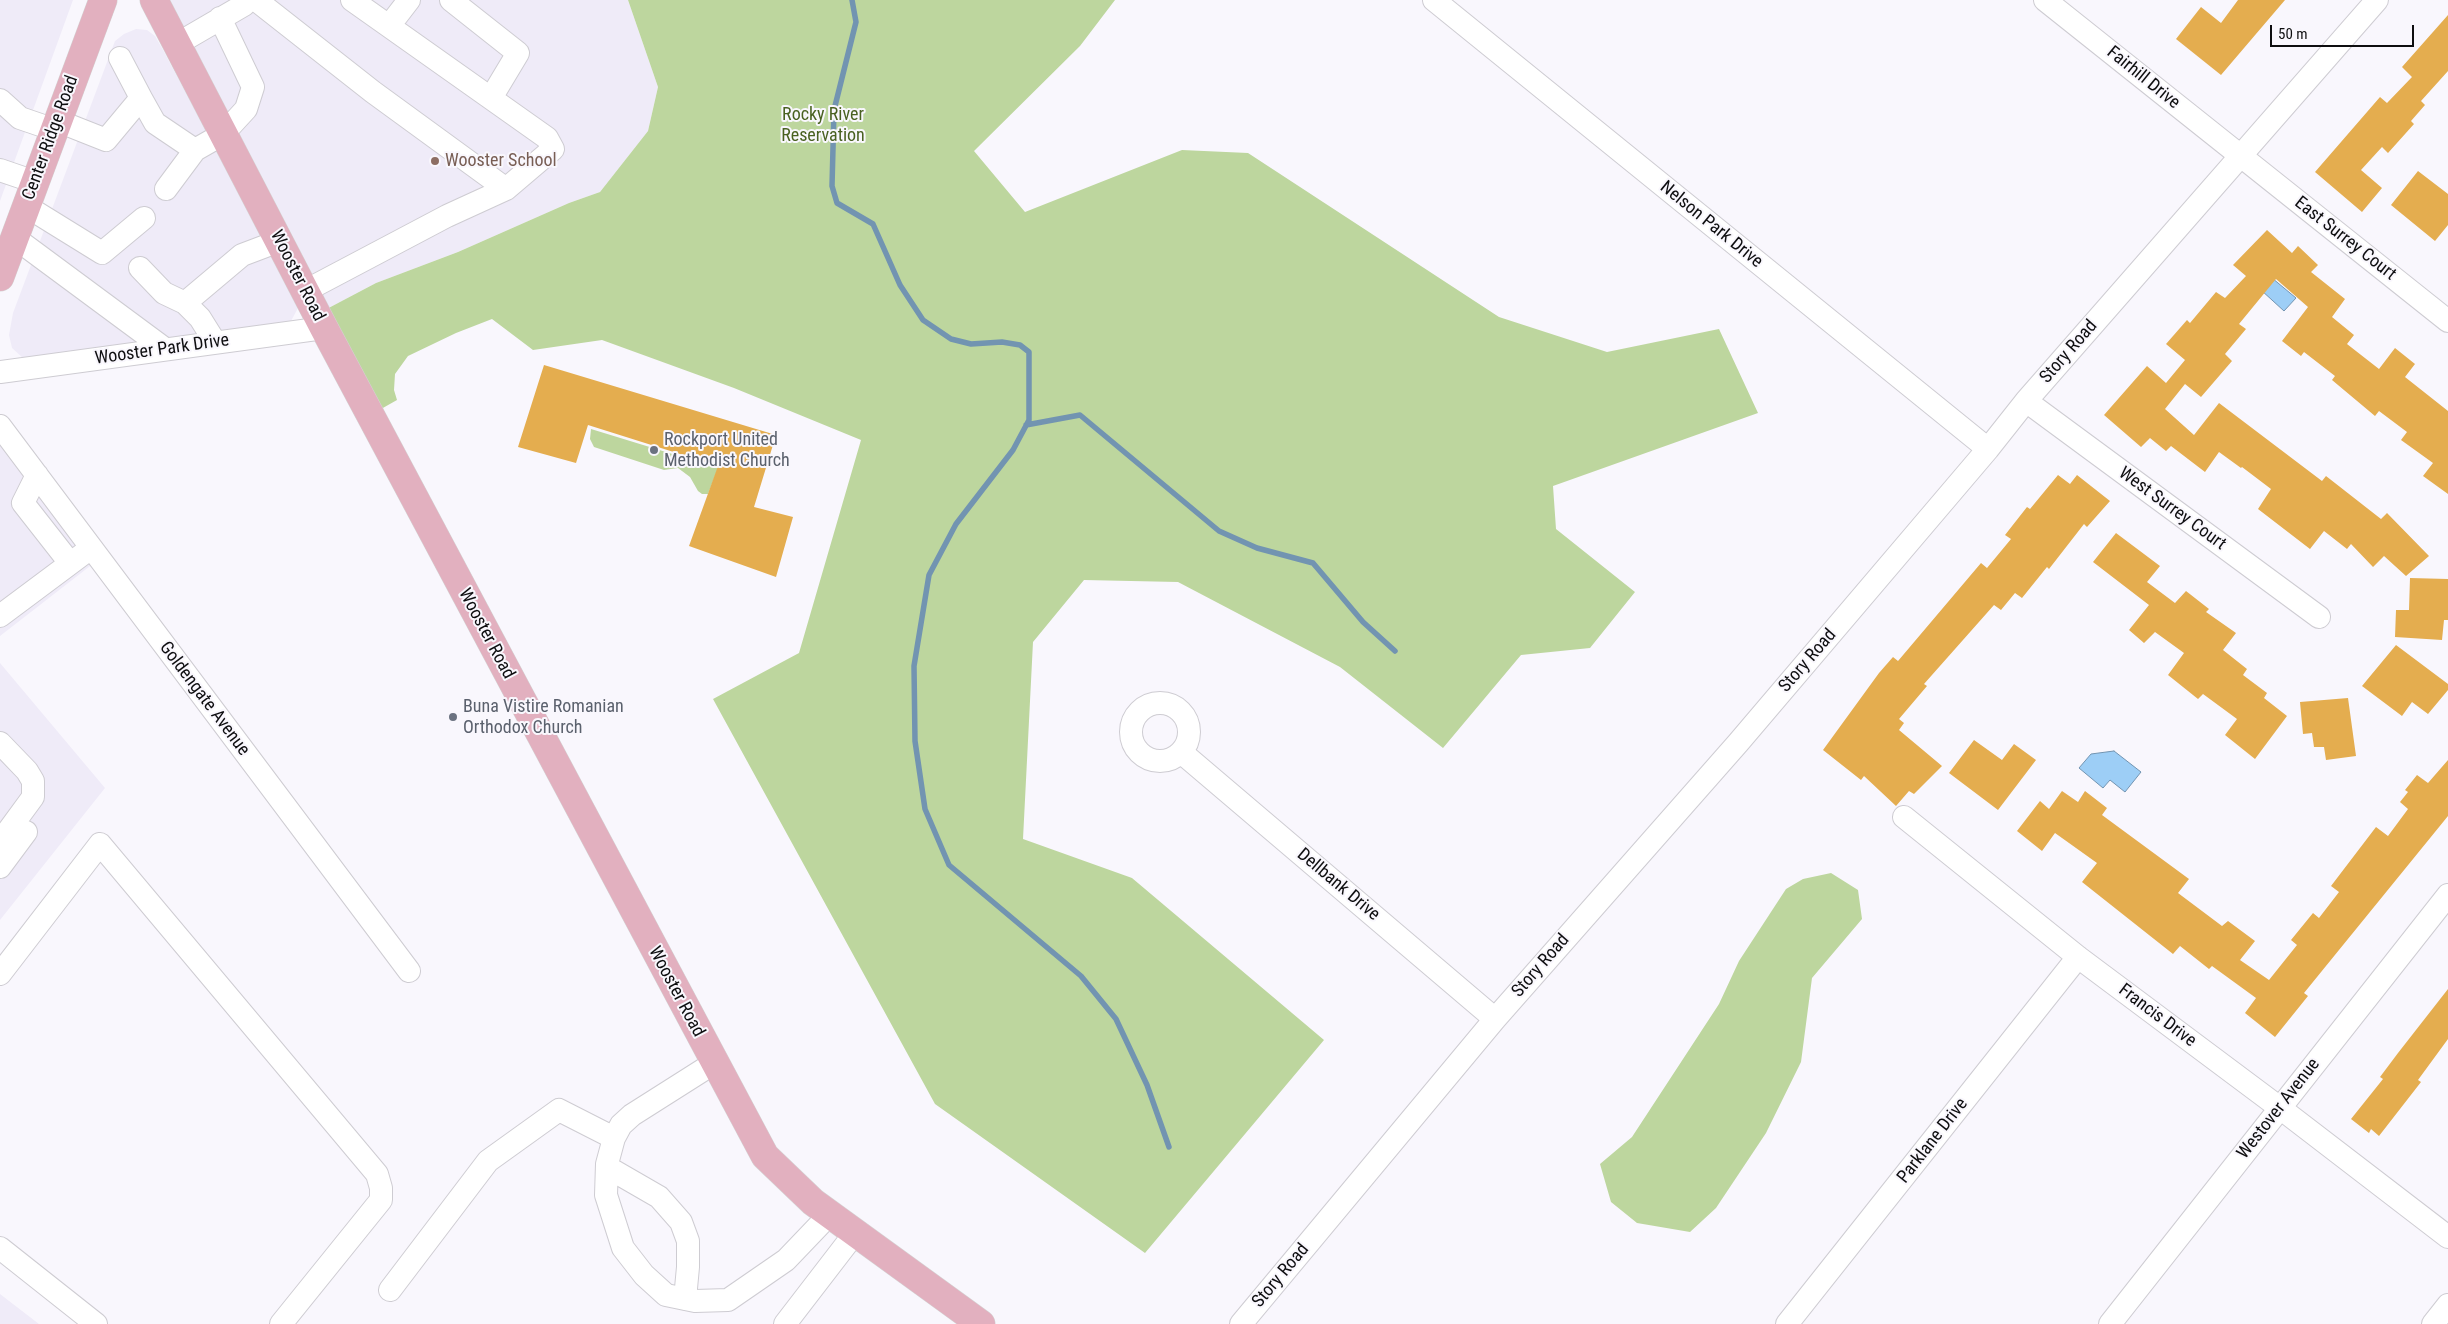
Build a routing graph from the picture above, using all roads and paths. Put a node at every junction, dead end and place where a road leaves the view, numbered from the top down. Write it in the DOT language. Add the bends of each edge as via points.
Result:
graph roads {
  1 [pos="102,0"];
  2 [pos="154,0"];
  3 [pos="248,0"];
  4 [pos="256,0"];
  5 [pos="352,0"];
  6 [pos="409,0"];
  7 [pos="451,0"];
  8 [pos="1434,0"];
  9 [pos="2046,0"];
  10 [pos="2377,0"];
  11 [pos="220,18"];
  12 [pos="389,26"];
  13 [pos="176,44"];
  14 [pos="120,58"];
  15 [pos="141,98"];
  16 [pos="491,98"];
  17 [pos="0,100"];
  18 [pos="56,126"];
  19 [pos="224,134"];
  20 [pos="195,150"];
  21 [pos="2241,157"];
  22 [pos="0,170"];
  23 [pos="166,189"];
  24 [pos="506,189"];
  25 [pos="31,194"];
  26 [pos="144,218"];
  27 [pos="14,238"];
  28 [pos="279,241"];
  29 [pos="140,268"];
  30 [pos="0,277"];
  31 [pos="305,292"];
  32 [pos="186,303"];
  33 [pos="2448,321"];
  34 [pos="324,328"];
  35 [pos="215,342"];
  36 [pos="165,349"];
  37 [pos="0,372"];
  38 [pos="2026,401"];
  39 [pos="0,426"];
  40 [pos="1988,449"];
  41 [pos="37,475"];
  42 [pos="91,548"];
  43 [pos="70,564"];
  44 [pos="0,616"];
  45 [pos="2319,617"];
  46 [pos="0,743"];
  47 [pos="1181,752"];
  48 [pos="1904,817"];
  49 [pos="35,820"];
  50 [pos="0,842"];
  51 [pos="0,867"];
  52 [pos="2448,895"];
  53 [pos="2078,957"];
  54 [pos="409,971"];
  55 [pos="0,974"];
  56 [pos="1495,1019"];
  57 [pos="714,1063"];
  58 [pos="2280,1108"];
  59 [pos="614,1138"];
  60 [pos="607,1166"];
  61 [pos="830,1214"];
  62 [pos="855,1233"];
  63 [pos="2448,1238"];
  64 [pos="0,1248"];
  65 [pos="390,1290"];
  66 [pos="685,1299"];
  67 [pos="2448,1305"];
  68 [pos="96,1324"];
  69 [pos="281,1324"];
  70 [pos="785,1324"];
  71 [pos="981,1324"];
  72 [pos="1241,1324"];
  73 [pos="1787,1324"];
  74 [pos="2110,1324"];
  75 [pos="2433,1324"];
  1 -- 18 [label="main road, Center Ridge Road"];
  2 -- 13 [label="main road, Wooster Road"];
  3 -- 11 [label="street"];
  4 -- 24 [label="street" via="373,92"];
  5 -- 12 [label="street"];
  6 -- 12 [label="street"];
  7 -- 16 [label="street" via="518,53"];
  8 -- 40 [label="street, Nelson Park Drive"];
  9 -- 21 [label="street, Fairhill Drive"];
  10 -- 21 [label="street, Story Road"];
  11 -- 13 [label="street"];
  11 -- 19 [label="street" via="253,87 246,110"];
  12 -- 16 [label="street"];
  13 -- 19 [label="main road, Wooster Road"];
  14 -- 15 [label="street"];
  15 -- 18 [label="street" via="106,140"];
  15 -- 20 [label="street" via="154,123"];
  16 -- 24 [label="street" via="547,138 553,148"];
  17 -- 18 [label="street" via="20,118"];
  18 -- 25 [label="main road, Center Ridge Road"];
  19 -- 20 [label="street"];
  19 -- 28 [label="main road, Wooster Road"];
  20 -- 23 [label="street"];
  21 -- 33 [label="street, East Surrey Court"];
  21 -- 38 [label="street, Story Road"];
  22 -- 25 [label="street"];
  24 -- 31 [label="street" via="447,216"];
  25 -- 26 [label="street" via="102,253"];
  25 -- 27 [label="main road, Center Ridge Road"];
  27 -- 30 [label="main road, Center Ridge Road"];
  27 -- 36 [label="street"];
  28 -- 31 [label="main road, Wooster Road"];
  28 -- 32 [label="street" via="242,255"];
  29 -- 32 [label="street" via="164,293"];
  31 -- 34 [label="main road, Wooster Road"];
  32 -- 35 [label="street"];
  34 -- 35 [label="street, Wooster Park Drive"];
  34 -- 57 [label="main road, Wooster Road"];
  35 -- 36 [label="street, Wooster Park Drive"];
  36 -- 37 [label="street, Wooster Park Drive"];
  38 -- 40 [label="street, Story Road"];
  38 -- 45 [label="street, West Surrey Court"];
  39 -- 41 [label="street, Goldengate Avenue"];
  40 -- 56 [label="street, Story Road" via="1738,743"];
  41 -- 42 [label="street, Goldengate Avenue"];
  41 -- 43 [label="street" via="23,503"];
  42 -- 43 [label="street"];
  42 -- 54 [label="street, Goldengate Avenue"];
  43 -- 44 [label="street"];
  46 -- 50 [label="street" via="33,781 33,797"];
  47 -- 56 [label="street, Dellbank Drive"];
  48 -- 53 [label="street, Francis Drive"];
  49 -- 51 [label="street"];
  52 -- 58 [label="street, Westover Avenue"];
  53 -- 58 [label="street, Francis Drive"];
  53 -- 73 [label="street, Parklane Drive"];
  55 -- 69 [label="street" via="100,844 377,1174 381,1200"];
  56 -- 72 [label="street, Story Road"];
  57 -- 59 [label="street" via="632,1115"];
  57 -- 61 [label="main road, Wooster Road" via="765,1156"];
  58 -- 63 [label="street, Francis Drive"];
  58 -- 74 [label="street, Westover Avenue"];
  59 -- 60 [label="street"];
  59 -- 65 [label="street" via="558,1110 488,1162"];
  60 -- 66 [label="street" via="606,1195 623,1248 644,1276 666,1295"];
  60 -- 66 [label="street" via="659,1197 681,1222 688,1241"];
  61 -- 62 [label="main road, Wooster Road"];
  61 -- 66 [label="street" via="786,1260 728,1300"];
  62 -- 70 [label="street"];
  62 -- 71 [label="main road, Wooster Road"];
  64 -- 68 [label="street"];
  67 -- 75 [label="street"];
}
